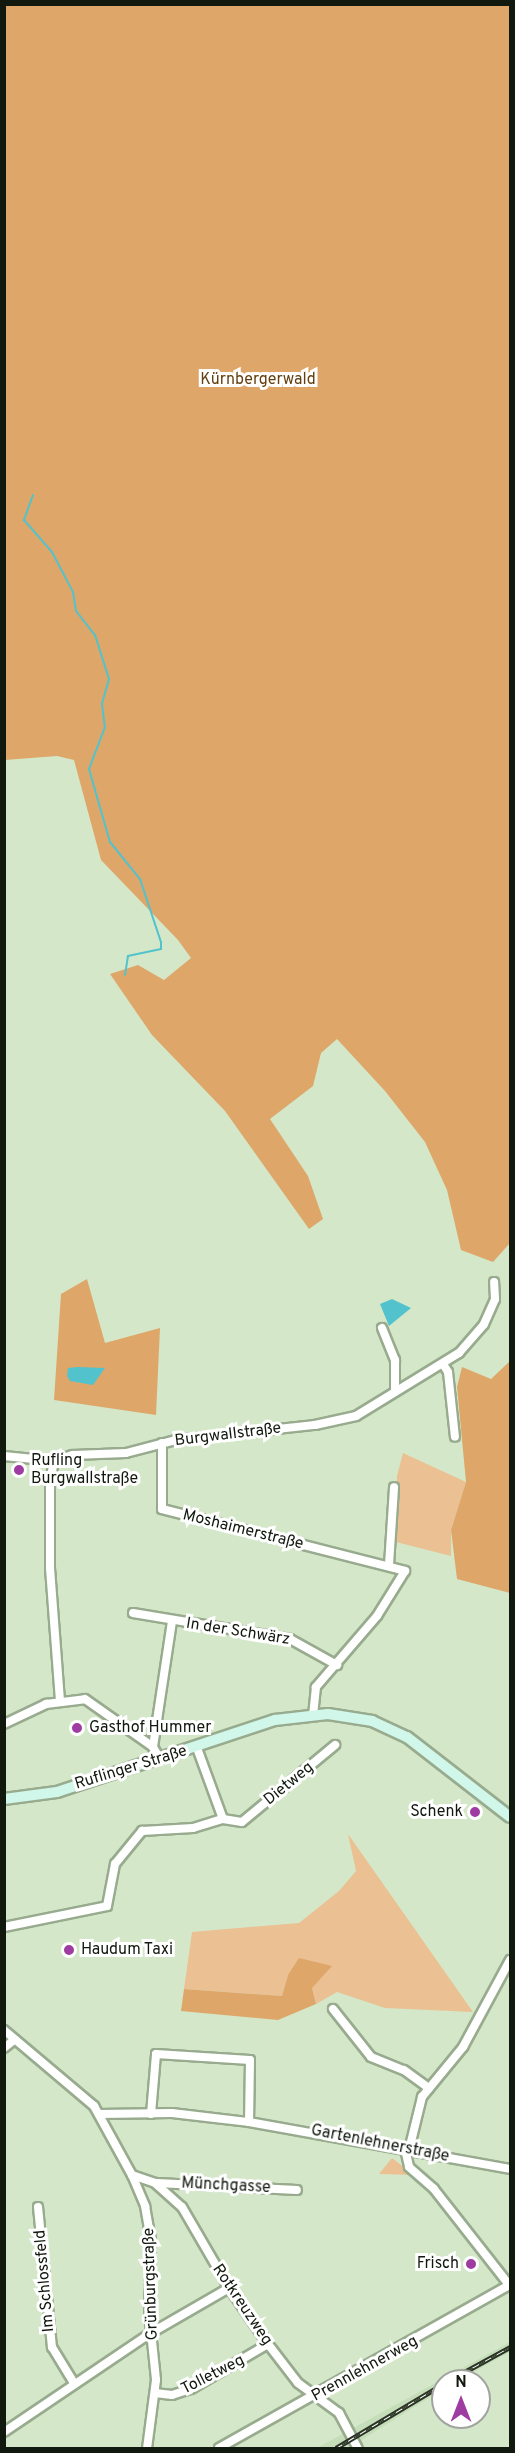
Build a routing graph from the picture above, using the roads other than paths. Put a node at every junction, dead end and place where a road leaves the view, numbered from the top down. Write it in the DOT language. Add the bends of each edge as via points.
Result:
graph roads {
  1 [pos="494,1282"];
  2 [pos="382,1328"];
  3 [pos="443,1364"];
  4 [pos="395,1391"];
  5 [pos="455,1437"];
  6 [pos="162,1443"];
  7 [pos="8,1457"];
  8 [pos="54,1461"];
  9 [pos="394,1487"];
  10 [pos="389,1565"];
  11 [pos="133,1613"];
  12 [pos="172,1621"];
  13 [pos="337,1665"];
  14 [pos="60,1701"];
  15 [pos="312,1714"];
  16 [pos="4,1724"];
  17 [pos="335,1745"];
  18 [pos="153,1747"];
  19 [pos="197,1748"];
  20 [pos="160,1759"];
  21 [pos="4,1799"];
  22 [pos="510,1817"];
  23 [pos="224,1819"];
  24 [pos="4,1927"];
  25 [pos="510,1960"];
  26 [pos="333,2009"];
  27 [pos="4,2030"];
  28 [pos="14,2040"];
  29 [pos="4,2048"];
  30 [pos="429,2088"];
  31 [pos="99,2114"];
  32 [pos="151,2114"];
  33 [pos="249,2122"];
  34 [pos="407,2150"];
  35 [pos="510,2169"];
  36 [pos="132,2175"];
  37 [pos="155,2183"];
  38 [pos="297,2190"];
  39 [pos="38,2208"];
  40 [pos="510,2286"];
  41 [pos="229,2288"];
  42 [pos="151,2333"];
  43 [pos="268,2344"];
  44 [pos="74,2383"];
  45 [pos="155,2393"];
  46 [pos="316,2396"];
  47 [pos="4,2432"];
  48 [pos="147,2448"];
  49 [pos="219,2448"];
  50 [pos="358,2448"];
  1 -- 3 [label="street, Burgwallstraße" via="495,1299 484,1324 467,1346"];
  2 -- 4 [label="street" via="394,1360"];
  3 -- 4 [label="street, Burgwallstraße"];
  3 -- 5 [label="street" via="448,1372"];
  4 -- 6 [label="street, Burgwallstraße" via="369,1410 343,1420"];
  6 -- 8 [label="street, Burgwallstraße" via="137,1451 73,1455"];
  6 -- 10 [label="street, Moshaimerstraße" via="162,1509"];
  7 -- 8 [label="street, Burgwallstraße"];
  8 -- 14 [label="street" via="50,1481 50,1578"];
  9 -- 10 [label="street"];
  10 -- 13 [label="street" via="405,1571 402,1579"];
  11 -- 12 [label="street, In der Schwärz"];
  12 -- 13 [label="street, In der Schwärz" via="297,1641"];
  12 -- 18 [label="street"];
  13 -- 15 [label="street" via="316,1687"];
  14 -- 16 [label="street"];
  14 -- 18 [label="street" via="89,1700"];
  15 -- 19 [label="street, Ruflinger Straße" via="275,1720"];
  15 -- 22 [label="street, Ruflinger Straße" via="358,1718 395,1731"];
  17 -- 23 [label="street, Dietweg" via="242,1822"];
  18 -- 20 [label="street"];
  19 -- 20 [label="street, Ruflinger Straße"];
  19 -- 23 [label="street"];
  20 -- 21 [label="street, Ruflinger Straße" via="57,1792"];
  23 -- 24 [label="street" via="194,1828 142,1831 115,1864 108,1906"];
  25 -- 30 [label="street" via="463,2048"];
  26 -- 30 [label="street" via="371,2057 404,2070"];
  27 -- 28 [label="street, Grünburgstraße"];
  28 -- 29 [label="street"];
  28 -- 31 [label="street, Grünburgstraße" via="79,2090"];
  30 -- 34 [label="street"];
  31 -- 32 [label="street, Gartenlehnerstraße"];
  31 -- 36 [label="street, Grünburgstraße"];
  32 -- 33 [label="street, Gartenlehnerstraße"];
  32 -- 33 [label="street" via="156,2054 250,2060"];
  33 -- 34 [label="street, Gartenlehnerstraße"];
  34 -- 35 [label="street, Gartenlehnerstraße"];
  34 -- 40 [label="street" via="409,2167 434,2189"];
  36 -- 37 [label="street, Rotkreuzweg"];
  36 -- 42 [label="street, Grünburgstraße" via="151,2232"];
  37 -- 38 [label="street, Münchgasse"];
  37 -- 41 [label="street, Rotkreuzweg" via="182,2207"];
  39 -- 44 [label="street, Im Schlossfeld" via="52,2348"];
  40 -- 46 [label="street, Prennlehnerweg"];
  41 -- 42 [label="street"];
  41 -- 43 [label="street, Rotkreuzweg"];
  42 -- 44 [label="street"];
  42 -- 45 [label="street, Grünburgstraße"];
  43 -- 45 [label="street, Tolletweg" via="191,2389 172,2395"];
  43 -- 46 [label="street, Rotkreuzweg" via="291,2375"];
  44 -- 47 [label="street"];
  45 -- 48 [label="street, Grünburgstraße"];
  46 -- 49 [label="street, Prennlehnerweg"];
  46 -- 50 [label="street, Rotkreuzweg" via="339,2413"];
}
